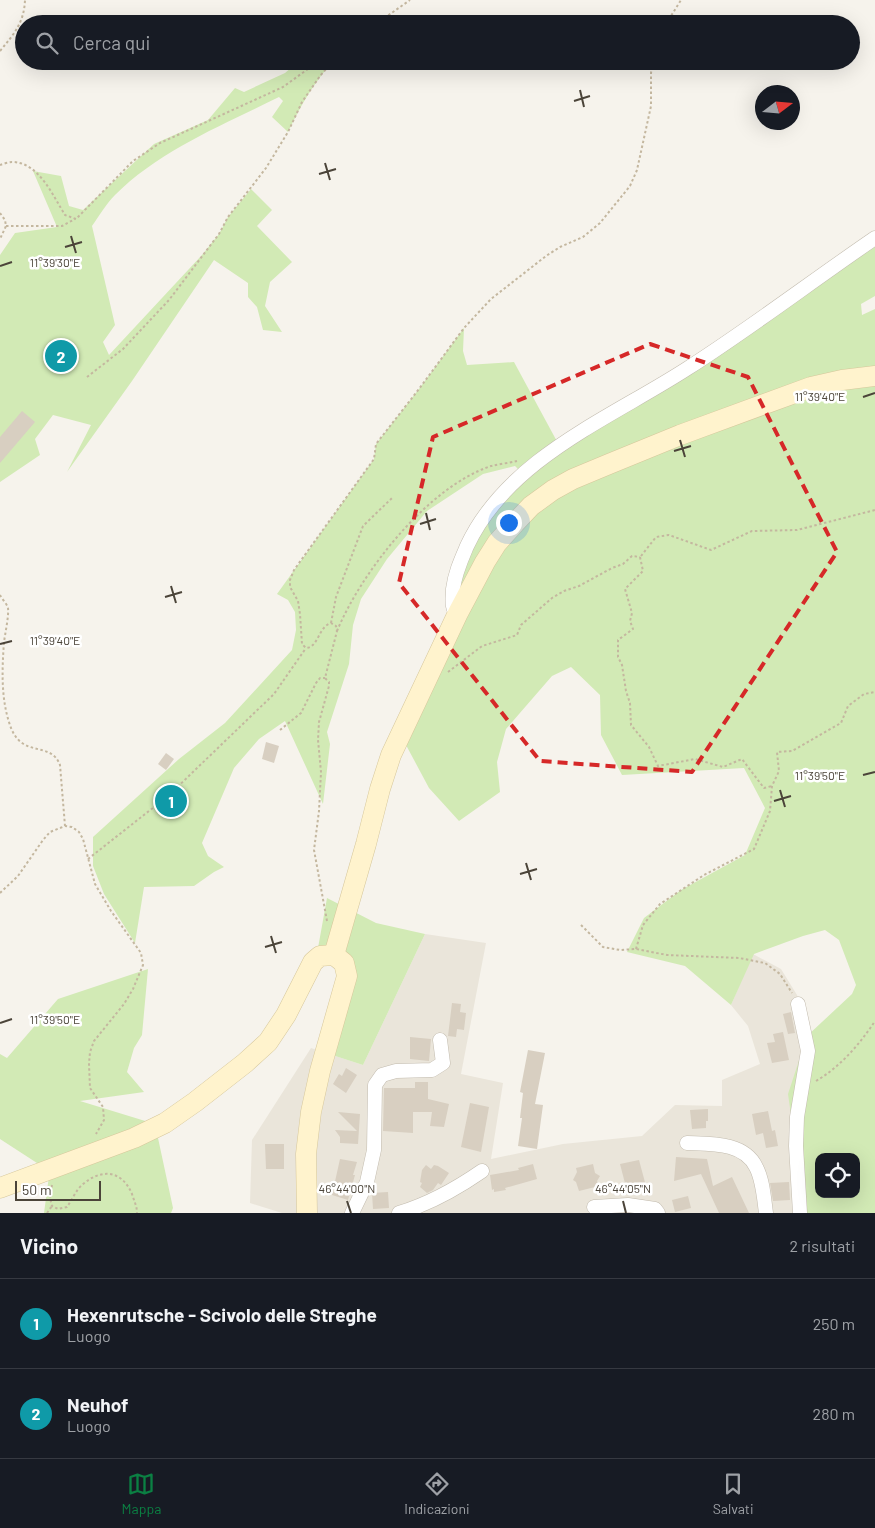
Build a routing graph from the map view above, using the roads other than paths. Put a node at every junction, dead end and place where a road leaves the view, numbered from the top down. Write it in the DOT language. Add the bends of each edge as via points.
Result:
graph roads {
  1 [pos="875,238"];
  2 [pos="875,376"];
  3 [pos="458,613"];
  4 [pos="336,947"];
  5 [pos="798,1004"];
  6 [pos="440,1040"];
  7 [pos="687,1143"];
  8 [pos="482,1172"];
  9 [pos="0,1188"];
  10 [pos="594,1207"];
  11 [pos="307,1213"];
  12 [pos="352,1213"];
  13 [pos="399,1213"];
  14 [pos="658,1213"];
  15 [pos="766,1213"];
  16 [pos="800,1213"];
  1 -- 3 [label="street" via="688,368 568,441 528,470 488,510 472,536 457,568 454,584 453,607"];
  2 -- 3 [label="street" via="811,387 680,435 566,482 531,506 497,543"];
  3 -- 4 [label="street" via="391,755"];
  4 -- 9 [label="street" via="313,962 268,1042 195,1102 165,1123 134,1138"];
  4 -- 11 [label="street" via="347,976 311,1112 306,1154"];
  5 -- 16 [label="street" via="808,1052 796,1117"];
  6 -- 12 [label="street" via="443,1063 432,1070 396,1071 382,1075 374,1085 374,1150 368,1182"];
  7 -- 15 [label="street" via="723,1145 744,1152 756,1167"];
  8 -- 13 [label="street" via="455,1190"];
  10 -- 14 [label="street" via="628,1205 655,1209"];
}
